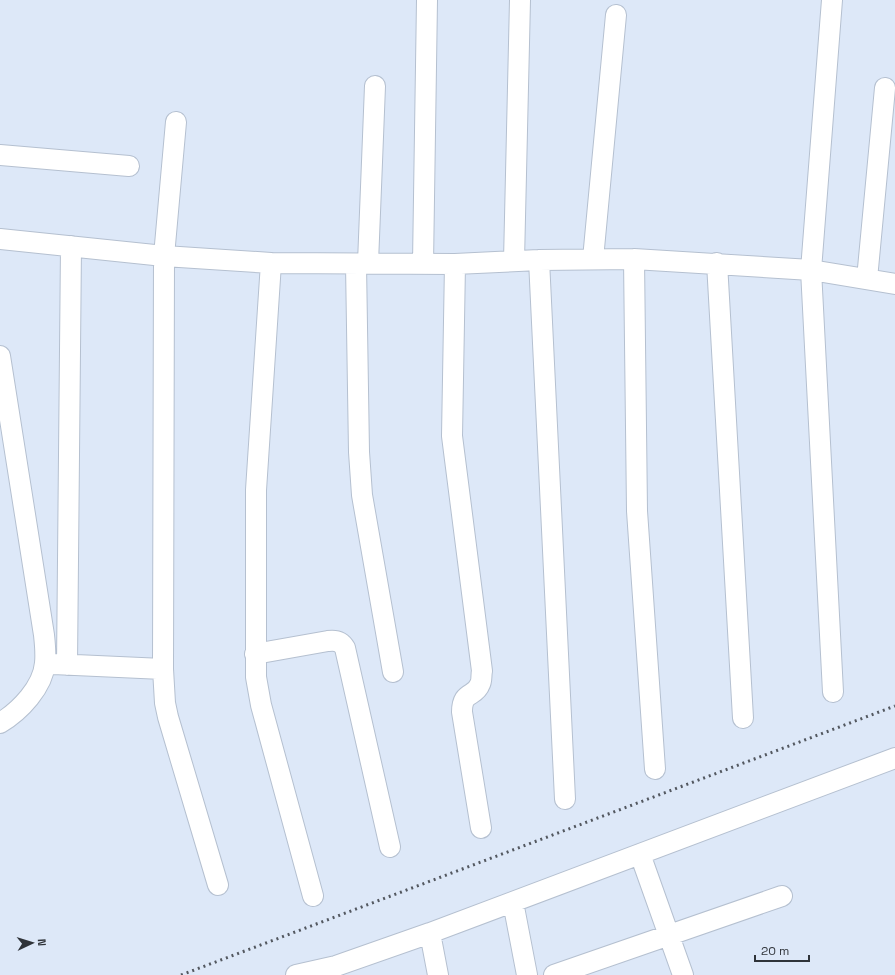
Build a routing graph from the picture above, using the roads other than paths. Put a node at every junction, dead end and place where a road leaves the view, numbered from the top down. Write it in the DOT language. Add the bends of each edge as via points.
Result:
graph roads {
  1 [pos="427,0"];
  2 [pos="520,0"];
  3 [pos="832,0"];
  4 [pos="616,15"];
  5 [pos="375,86"];
  6 [pos="885,88"];
  7 [pos="176,122"];
  8 [pos="0,155"];
  9 [pos="129,166"];
  10 [pos="0,239"];
  11 [pos="71,246"];
  12 [pos="164,256"];
  13 [pos="593,259"];
  14 [pos="634,259"];
  15 [pos="539,260"];
  16 [pos="514,261"];
  17 [pos="271,263"];
  18 [pos="717,263"];
  19 [pos="362,264"];
  20 [pos="423,264"];
  21 [pos="455,264"];
  22 [pos="811,270"];
  23 [pos="867,279"];
  24 [pos="895,284"];
  25 [pos="0,356"];
  26 [pos="255,654"];
  27 [pos="45,664"];
  28 [pos="67,665"];
  29 [pos="163,669"];
  30 [pos="392,672"];
  31 [pos="833,692"];
  32 [pos="743,718"];
  33 [pos="0,723"];
  34 [pos="895,758"];
  35 [pos="655,769"];
  36 [pos="565,799"];
  37 [pos="481,828"];
  38 [pos="390,847"];
  39 [pos="640,854"];
  40 [pos="218,885"];
  41 [pos="313,896"];
  42 [pos="782,896"];
  43 [pos="513,902"];
  44 [pos="430,933"];
  45 [pos="669,935"];
  46 [pos="346,969"];
  47 [pos="296,975"];
  48 [pos="438,975"];
  49 [pos="526,975"];
  50 [pos="554,975"];
  51 [pos="683,975"];
  1 -- 20 [label="street"];
  2 -- 16 [label="street"];
  3 -- 22 [label="street"];
  4 -- 13 [label="street"];
  5 -- 19 [label="street"];
  6 -- 23 [label="street"];
  7 -- 12 [label="street"];
  8 -- 9 [label="street"];
  10 -- 11 [label="street"];
  11 -- 12 [label="street"];
  11 -- 28 [label="street"];
  12 -- 17 [label="street"];
  12 -- 29 [label="street"];
  13 -- 14 [label="street"];
  13 -- 15 [label="street"];
  14 -- 18 [label="street"];
  14 -- 35 [label="street" via="637,511"];
  15 -- 16 [label="street"];
  15 -- 36 [label="street"];
  16 -- 21 [label="street"];
  17 -- 19 [label="street"];
  17 -- 26 [label="street" via="256,490"];
  18 -- 22 [label="street"];
  18 -- 32 [label="street"];
  19 -- 20 [label="street"];
  19 -- 30 [label="street" via="359,452 362,495"];
  20 -- 21 [label="street"];
  21 -- 37 [label="street" via="452,436 482,671 480,685 464,700 462,712"];
  22 -- 23 [label="street"];
  22 -- 31 [label="street"];
  23 -- 24 [label="street"];
  25 -- 27 [label="street" via="44,635"];
  26 -- 38 [label="street" via="328,641 343,644"];
  26 -- 41 [label="street" via="261,705"];
  27 -- 28 [label="street"];
  27 -- 33 [label="street" via="30,696 19,709"];
  28 -- 29 [label="street"];
  29 -- 40 [label="street" via="168,717"];
  34 -- 39 [label="street"];
  39 -- 43 [label="street"];
  39 -- 45 [label="street"];
  42 -- 45 [label="street"];
  43 -- 44 [label="street"];
  43 -- 49 [label="street"];
  44 -- 46 [label="street"];
  44 -- 48 [label="street"];
  45 -- 50 [label="street"];
  45 -- 51 [label="street"];
  46 -- 47 [label="street"];
}
